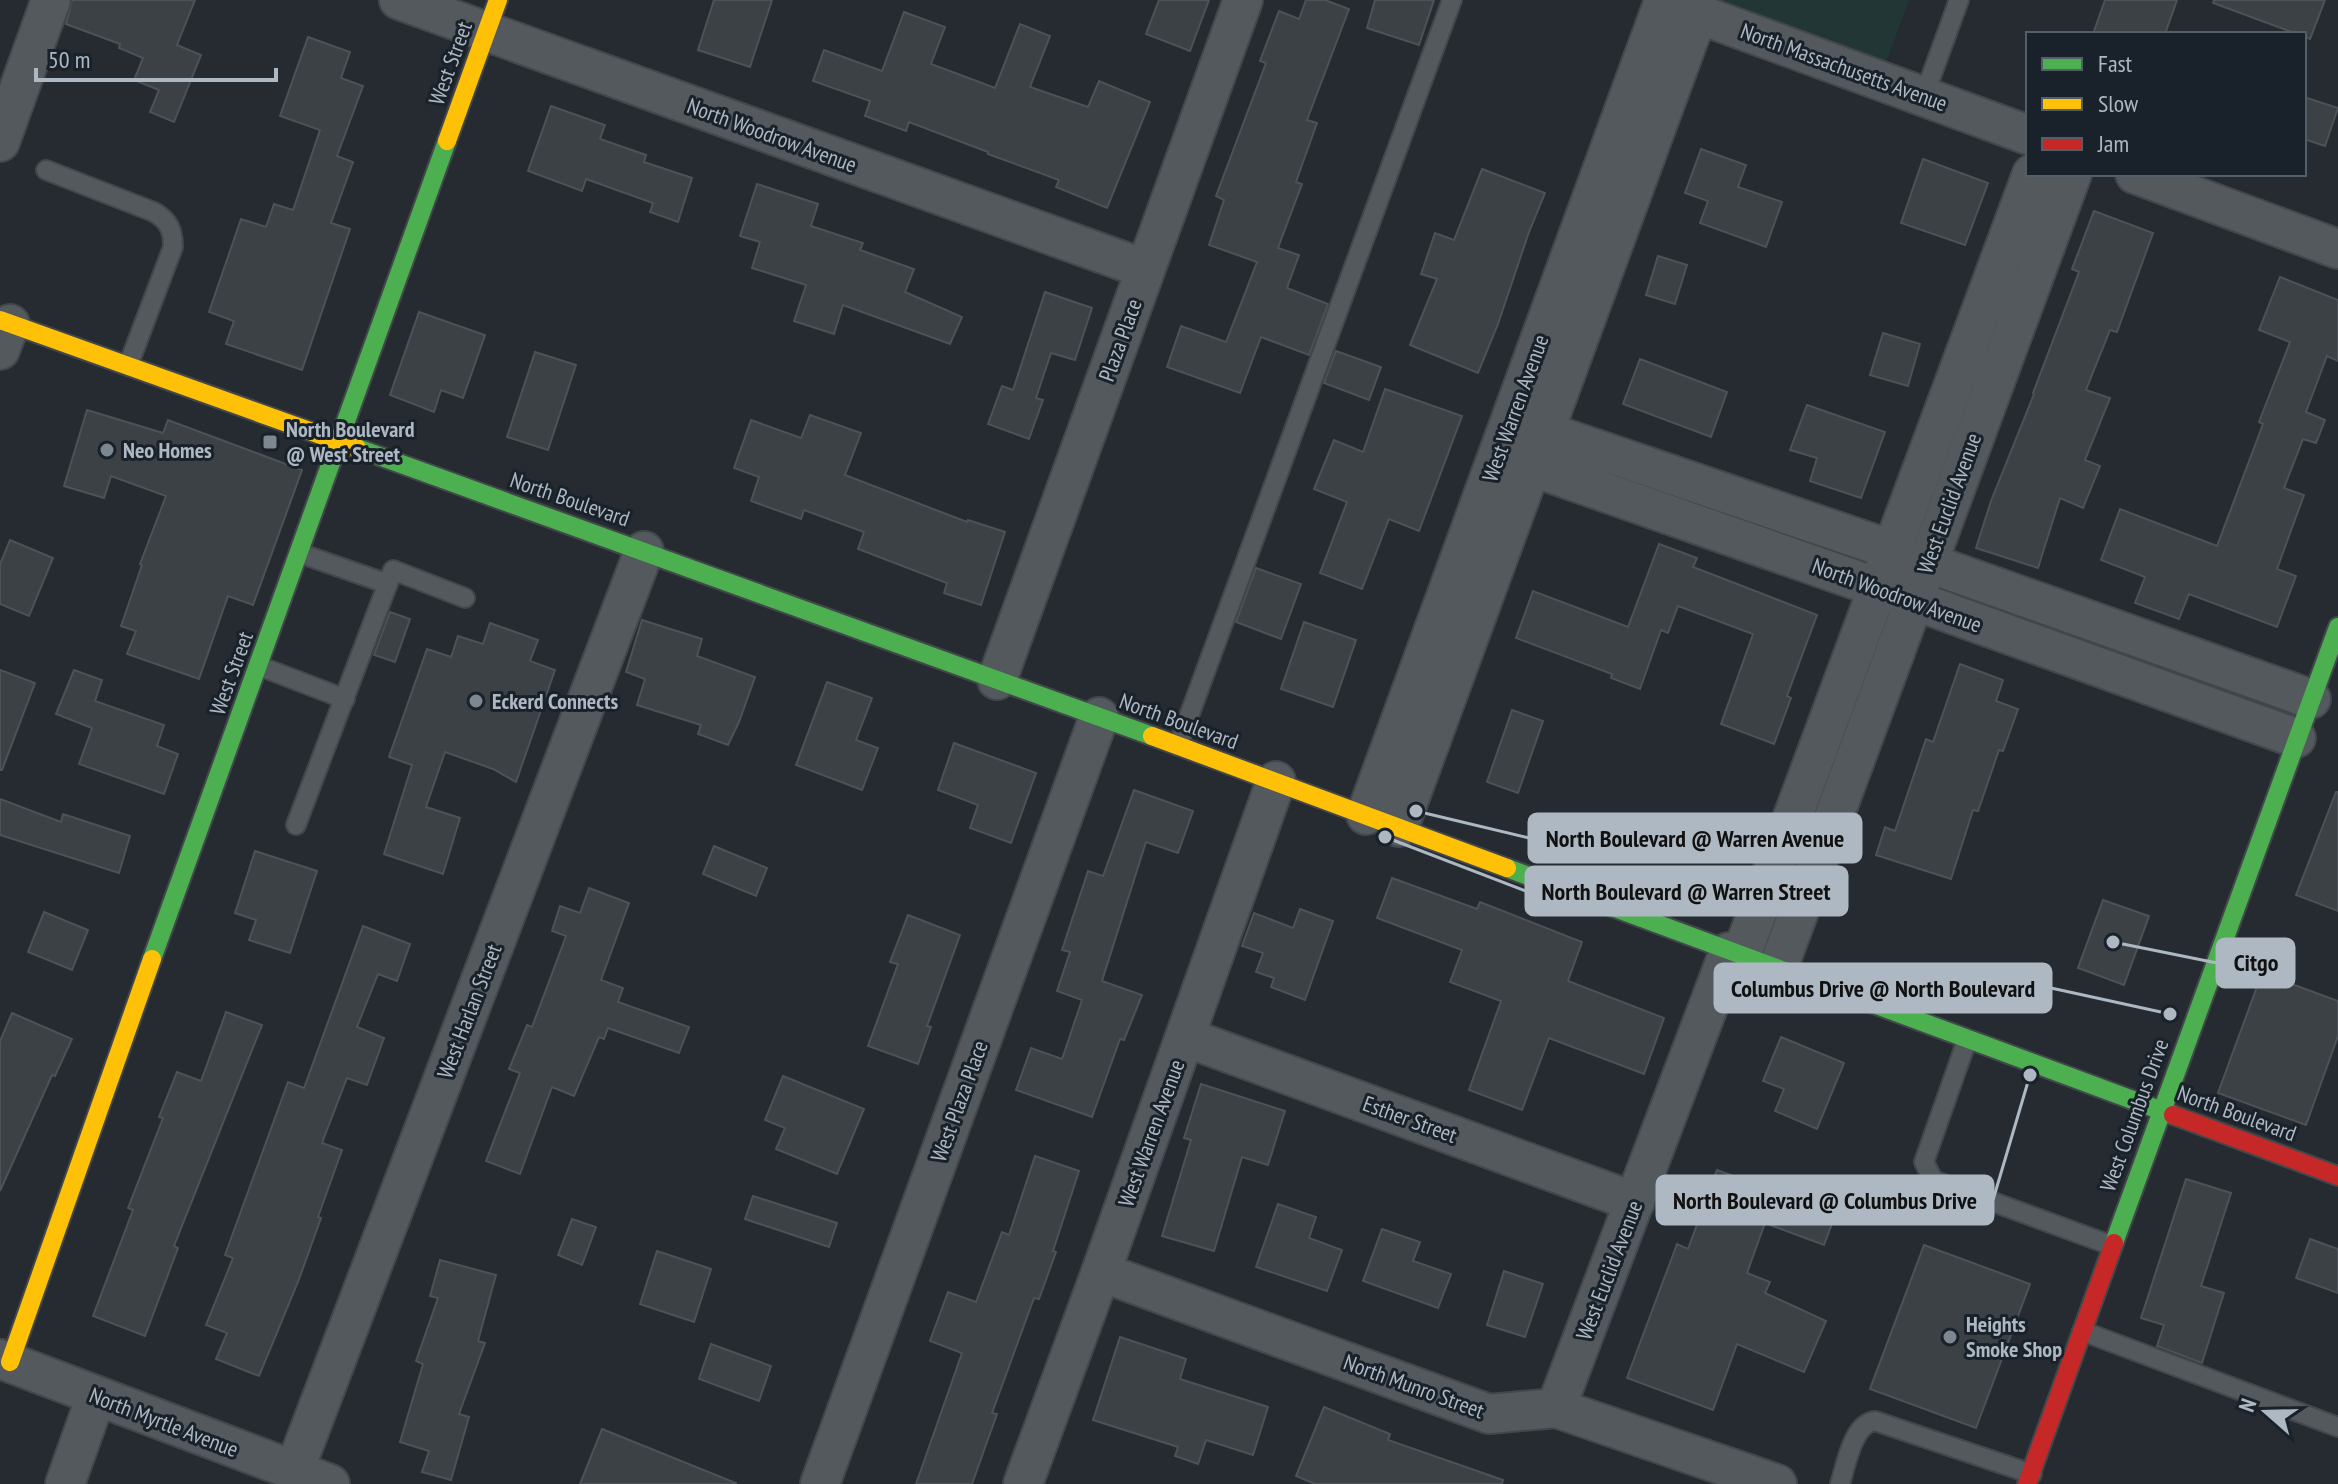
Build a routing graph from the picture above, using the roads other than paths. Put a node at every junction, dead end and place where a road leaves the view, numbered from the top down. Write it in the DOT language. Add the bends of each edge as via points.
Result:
graph roads {
  1 [pos="51,0"];
  2 [pos="399,0"];
  3 [pos="1243,0"];
  4 [pos="1452,0"];
  5 [pos="1959,0"];
  6 [pos="1674,5"];
  7 [pos="492,16"];
  8 [pos="1924,96"];
  9 [pos="2026,134"];
  10 [pos="0,142"];
  11 [pos="46,170"];
  12 [pos="2031,176"];
  13 [pos="2071,176"];
  14 [pos="2140,176"];
  15 [pos="2338,249"];
  16 [pos="1145,269"];
  17 [pos="3,331"];
  18 [pos="128,366"];
  19 [pos="339,442"];
  20 [pos="1521,443"];
  21 [pos="1892,550"];
  22 [pos="644,551"];
  23 [pos="299,553"];
  24 [pos="1927,563"];
  25 [pos="388,584"];
  26 [pos="1878,587"];
  27 [pos="465,598"];
  28 [pos="1913,600"];
  29 [pos="2338,627"];
  30 [pos="259,666"];
  31 [pos="997,680"];
  32 [pos="345,699"];
  33 [pos="2311,699"];
  34 [pos="1099,717"];
  35 [pos="2296,738"];
  36 [pos="1178,746"];
  37 [pos="1276,781"];
  38 [pos="1382,821"];
  39 [pos="296,825"];
  40 [pos="1735,954"];
  41 [pos="1778,968"];
  42 [pos="1185,1037"];
  43 [pos="1967,1040"];
  44 [pos="2161,1110"];
  45 [pos="2338,1176"];
  46 [pos="1635,1202"];
  47 [pos="2113,1246"];
  48 [pos="1101,1272"];
  49 [pos="2082,1331"];
  50 [pos="5,1360"];
  51 [pos="96,1397"];
  52 [pos="1556,1408"];
  53 [pos="2338,1427"];
  54 [pos="294,1471"];
  55 [pos="2029,1479"];
  56 [pos="65,1484"];
  57 [pos="330,1484"];
  58 [pos="820,1484"];
  59 [pos="1023,1484"];
  60 [pos="1777,1484"];
  61 [pos="1840,1484"];
  62 [pos="2048,1484"];
  1 -- 10 [label="street"];
  2 -- 7 [label="street, North Woodrow Avenue"];
  3 -- 16 [label="street, Plaza Place"];
  4 -- 36 [label="lane"];
  5 -- 8 [label="lane"];
  6 -- 8 [label="street, North Massachusetts Avenue"];
  6 -- 20 [label="street, West Warren Avenue"];
  7 -- 16 [label="street, North Woodrow Avenue"];
  7 -- 19 [label="street, West Street"];
  8 -- 9 [label="street, North Massachusetts Avenue"];
  11 -- 18 [label="lane" via="154,212 173,234 173,247"];
  12 -- 21 [label="street, West Euclid Avenue"];
  13 -- 24 [label="street, West Euclid Avenue"];
  14 -- 15 [label="street"];
  16 -- 31 [label="street, Plaza Place"];
  17 -- 18 [label="street, North Boulevard"];
  18 -- 19 [label="street, North Boulevard"];
  19 -- 22 [label="street, North Boulevard"];
  19 -- 23 [label="street, West Street"];
  20 -- 21 [label="street, North Woodrow Avenue"];
  20 -- 26 [label="street, North Woodrow Avenue"];
  20 -- 38 [label="street, West Warren Avenue"];
  21 -- 24 [label="street, North Woodrow Avenue"];
  21 -- 26 [label="street, West Euclid Avenue"];
  22 -- 31 [label="street, North Boulevard"];
  22 -- 54 [label="street, West Harlan Street"];
  23 -- 25 [label="lane"];
  23 -- 30 [label="street, West Street"];
  24 -- 28 [label="street, West Euclid Avenue"];
  24 -- 33 [label="street, North Woodrow Avenue"];
  25 -- 27 [label="lane" via="393,570"];
  25 -- 32 [label="lane"];
  26 -- 28 [label="street, North Woodrow Avenue"];
  26 -- 40 [label="street, West Euclid Avenue"];
  28 -- 35 [label="street, North Woodrow Avenue"];
  28 -- 41 [label="street, West Euclid Avenue"];
  29 -- 33 [label="street, West Columbus Drive"];
  30 -- 32 [label="lane"];
  30 -- 50 [label="street, West Street"];
  31 -- 34 [label="street, North Boulevard"];
  32 -- 39 [label="lane"];
  33 -- 35 [label="street, West Columbus Drive"];
  34 -- 36 [label="street, North Boulevard"];
  34 -- 58 [label="street, West Plaza Place"];
  35 -- 44 [label="street, West Columbus Drive"];
  36 -- 37 [label="street, North Boulevard"];
  37 -- 38 [label="street, North Boulevard"];
  37 -- 42 [label="street, West Warren Avenue"];
  38 -- 40 [label="street, North Boulevard"];
  40 -- 41 [label="street, North Boulevard"];
  40 -- 46 [label="street, West Euclid Avenue"];
  41 -- 43 [label="street, North Boulevard"];
  42 -- 46 [label="street, Esther Street"];
  42 -- 48 [label="street, West Warren Avenue"];
  43 -- 44 [label="street, North Boulevard"];
  43 -- 47 [label="lane" via="1924,1162 1933,1180"];
  44 -- 45 [label="street, North Boulevard"];
  44 -- 47 [label="street, West Columbus Drive"];
  46 -- 52 [label="street, West Euclid Avenue"];
  47 -- 49 [label="street, West Columbus Drive"];
  48 -- 52 [label="street, North Munro Street" via="1489,1414"];
  48 -- 59 [label="street, West Warren Avenue"];
  49 -- 53 [label="lane"];
  49 -- 55 [label="street, West Columbus Drive"];
  50 -- 51 [label="street, North Myrtle Avenue"];
  51 -- 54 [label="street, North Myrtle Avenue"];
  51 -- 56 [label="street"];
  52 -- 60 [label="street, North Munro Street"];
  54 -- 57 [label="street, North Myrtle Avenue"];
  55 -- 61 [label="lane" via="1867,1421 1859,1428"];
  55 -- 62 [label="lane"];
}
